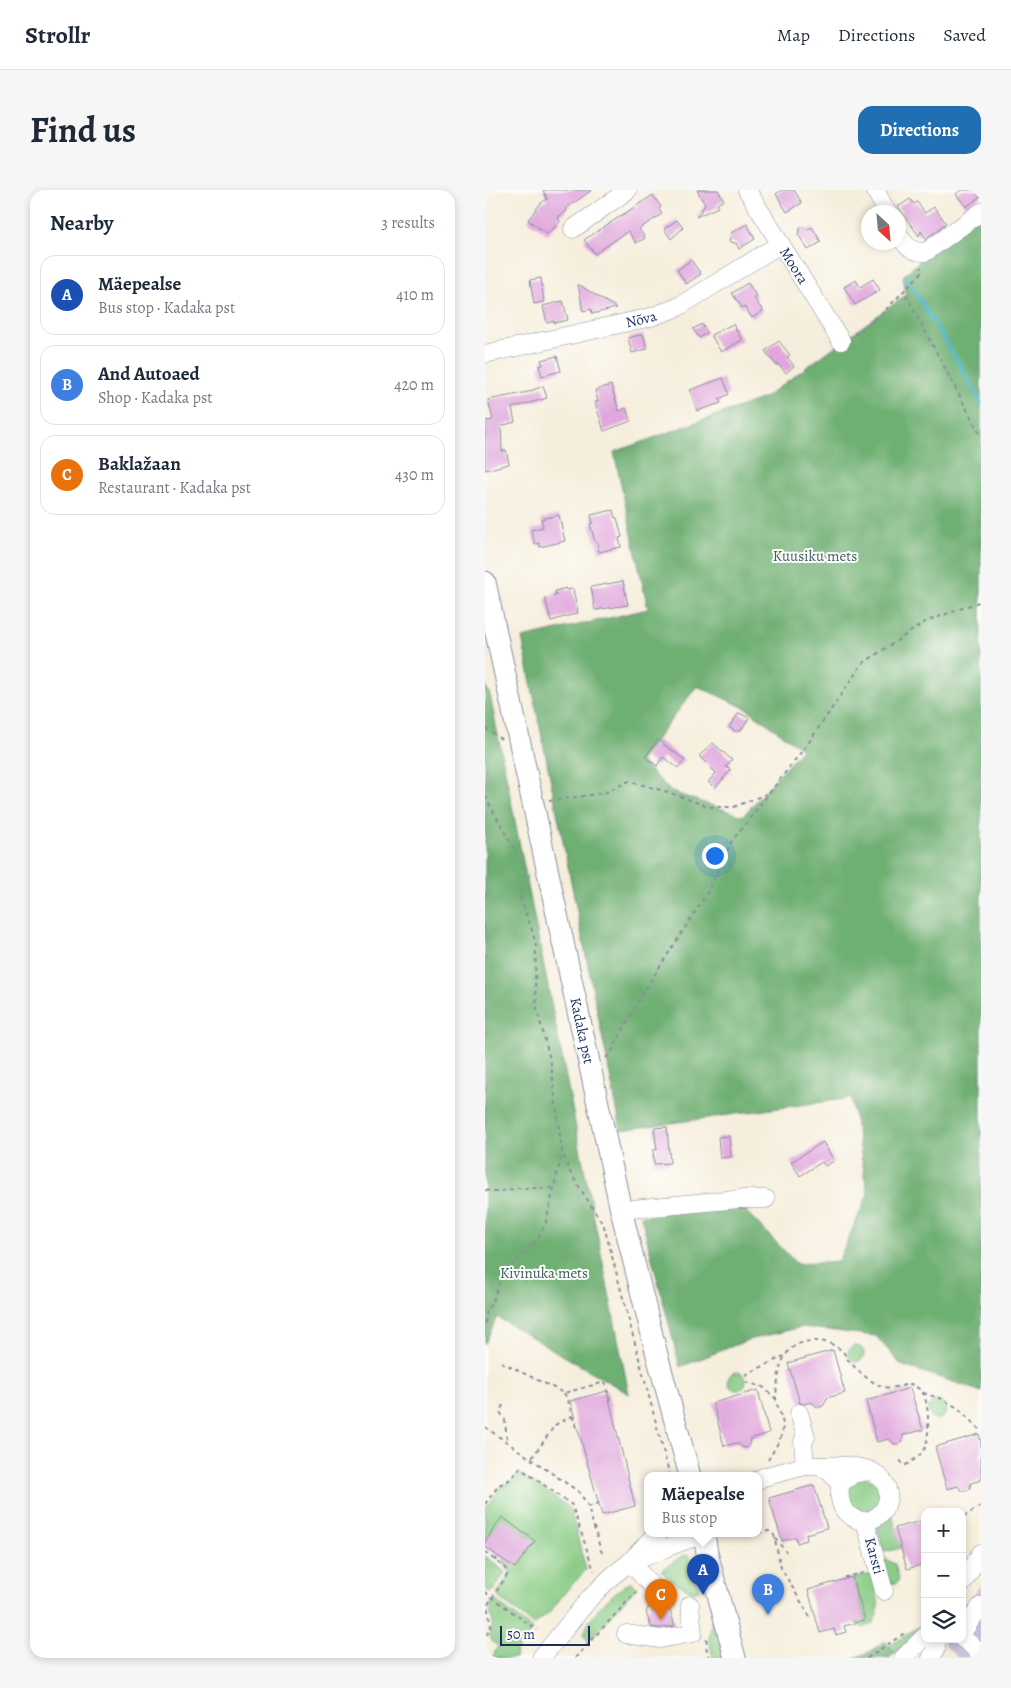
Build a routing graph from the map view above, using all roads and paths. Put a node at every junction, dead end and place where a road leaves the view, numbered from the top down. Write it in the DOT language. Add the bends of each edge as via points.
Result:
graph roads {
  1 [pos="628,190"];
  2 [pos="747,190"];
  3 [pos="875,190"];
  4 [pos="883,205"];
  5 [pos="981,212"];
  6 [pos="573,229"];
  7 [pos="780,244"];
  8 [pos="906,245"];
  9 [pos="922,253"];
  10 [pos="906,295"];
  11 [pos="841,342"];
  12 [pos="485,354"];
  13 [pos="981,436"];
  14 [pos="485,582"];
  15 [pos="981,602"];
  16 [pos="490,627"];
  17 [pos="769,794"];
  18 [pos="485,796"];
  19 [pos="532,804"];
  20 [pos="591,1074"];
  21 [pos="562,1152"];
  22 [pos="553,1188"];
  23 [pos="485,1190"];
  24 [pos="767,1199"];
  25 [pos="621,1210"];
  26 [pos="485,1324"];
  27 [pos="784,1356"];
  28 [pos="501,1362"];
  29 [pos="745,1375"];
  30 [pos="746,1382"];
  31 [pos="564,1392"];
  32 [pos="923,1392"];
  33 [pos="776,1399"];
  34 [pos="611,1402"];
  35 [pos="503,1405"];
  36 [pos="799,1413"];
  37 [pos="573,1416"];
  38 [pos="577,1426"];
  39 [pos="485,1427"];
  40 [pos="981,1431"];
  41 [pos="507,1442"];
  42 [pos="531,1459"];
  43 [pos="900,1460"];
  44 [pos="767,1462"];
  45 [pos="813,1466"];
  46 [pos="870,1471"];
  47 [pos="669,1472"];
  48 [pos="689,1472"];
  49 [pos="762,1478"];
  50 [pos="840,1484"];
  51 [pos="485,1504"];
  52 [pos="599,1504"];
  53 [pos="981,1506"];
  54 [pos="588,1507"];
  55 [pos="966,1515"];
  56 [pos="865,1521"];
  57 [pos="762,1532"];
  58 [pos="774,1535"];
  59 [pos="654,1537"];
  60 [pos="694,1537"];
  61 [pos="704,1537"];
  62 [pos="485,1552"];
  63 [pos="785,1552"];
  64 [pos="981,1553"];
  65 [pos="605,1555"];
  66 [pos="497,1556"];
  67 [pos="495,1561"];
  68 [pos="630,1562"];
  69 [pos="878,1570"];
  70 [pos="594,1571"];
  71 [pos="966,1577"];
  72 [pos="846,1579"];
  73 [pos="648,1582"];
  74 [pos="884,1591"];
  75 [pos="485,1592"];
  76 [pos="492,1596"];
  77 [pos="690,1605"];
  78 [pos="981,1606"];
  79 [pos="810,1617"];
  80 [pos="966,1627"];
  81 [pos="537,1630"];
  82 [pos="918,1633"];
  83 [pos="626,1634"];
  84 [pos="487,1635"];
  85 [pos="937,1643"];
  86 [pos="541,1658"];
  87 [pos="575,1658"];
  88 [pos="735,1658"];
  89 [pos="867,1658"];
  90 [pos="903,1658"];
  91 [pos="931,1658"];
  1 -- 6 [label="street"];
  2 -- 7 [label="street, Moora"];
  3 -- 4 [label="street"];
  5 -- 9 [label="street"];
  7 -- 11 [label="street, Moora"];
  7 -- 12 [label="street, Nõva" via="678,307 651,317"];
  8 -- 9 [label="street"];
  9 -- 11 [label="path" via="922,272 879,316"];
  10 -- 13 [label="path"];
  14 -- 16 [label="main road, Kadaka pst"];
  15 -- 17 [label="path" via="925,622 862,664"];
  16 -- 19 [label="main road, Kadaka pst"];
  17 -- 19 [label="path" via="734,807 709,807 629,781 604,794"];
  17 -- 20 [label="path" via="732,841 706,895 641,996 612,1051"];
  18 -- 21 [label="path" via="524,867 520,897 536,946 537,1009 551,1064"];
  19 -- 20 [label="main road, Kadaka pst"];
  20 -- 25 [label="main road, Kadaka pst"];
  21 -- 22 [label="path"];
  21 -- 47 [label="path" via="571,1174 604,1226"];
  22 -- 23 [label="path"];
  22 -- 26 [label="path" via="546,1222 538,1239 503,1275 487,1309"];
  24 -- 25 [label="street"];
  25 -- 48 [label="main road, Kadaka pst"];
  27 -- 29 [label="path"];
  27 -- 32 [label="path" via="800,1344 823,1341 835,1346 864,1376 885,1388 911,1384"];
  27 -- 33 [label="path"];
  28 -- 31 [label="path"];
  30 -- 33 [label="path" via="763,1387"];
  31 -- 34 [label="path" via="605,1382"];
  31 -- 37 [label="path"];
  32 -- 40 [label="path" via="958,1408"];
  32 -- 43 [label="path" via="927,1404 925,1447 916,1459 905,1466"];
  33 -- 44 [label="path" via="783,1426"];
  35 -- 41 [label="path" via="500,1412 505,1420"];
  36 -- 45 [label="street" via="806,1437 803,1442"];
  37 -- 38 [label="path"];
  37 -- 42 [label="path" via="555,1425"];
  39 -- 41 [label="path"];
  41 -- 42 [label="path"];
  42 -- 54 [label="path" via="579,1492"];
  45 -- 46 [label="street" via="840,1464"];
  45 -- 49 [label="street"];
  45 -- 50 [label="street" via="830,1472"];
  46 -- 50 [label="street" via="853,1474"];
  46 -- 56 [label="street, Karsti" via="883,1480 888,1489 888,1504 877,1517"];
  50 -- 56 [label="street, Karsti" via="840,1501 844,1510"];
  51 -- 70 [label="path" via="499,1485 511,1479 520,1468 572,1505"];
  52 -- 54 [label="path"];
  53 -- 55 [label="path"];
  54 -- 65 [label="path"];
  56 -- 69 [label="street, Karsti"];
  57 -- 58 [label="path" via="769,1531"];
  58 -- 63 [label="path"];
  58 -- 79 [label="path" via="781,1568"];
  59 -- 68 [label="street"];
  60 -- 68 [label="street"];
  61 -- 88 [label="main road"];
  62 -- 67 [label="path"];
  64 -- 71 [label="street"];
  66 -- 67 [label="path"];
  67 -- 76 [label="path" via="505,1568 507,1574"];
  68 -- 73 [label="street"];
  68 -- 86 [label="street" via="590,1598"];
  69 -- 72 [label="path"];
  69 -- 74 [label="street, Karsti"];
  73 -- 87 [label="path"];
  75 -- 76 [label="path"];
  76 -- 81 [label="path"];
  76 -- 84 [label="path" via="487,1606 491,1626"];
  77 -- 83 [label="street" via="693,1633 660,1639"];
  78 -- 80 [label="street"];
  82 -- 89 [label="path"];
  82 -- 90 [label="street"];
  85 -- 91 [label="street"];
}
